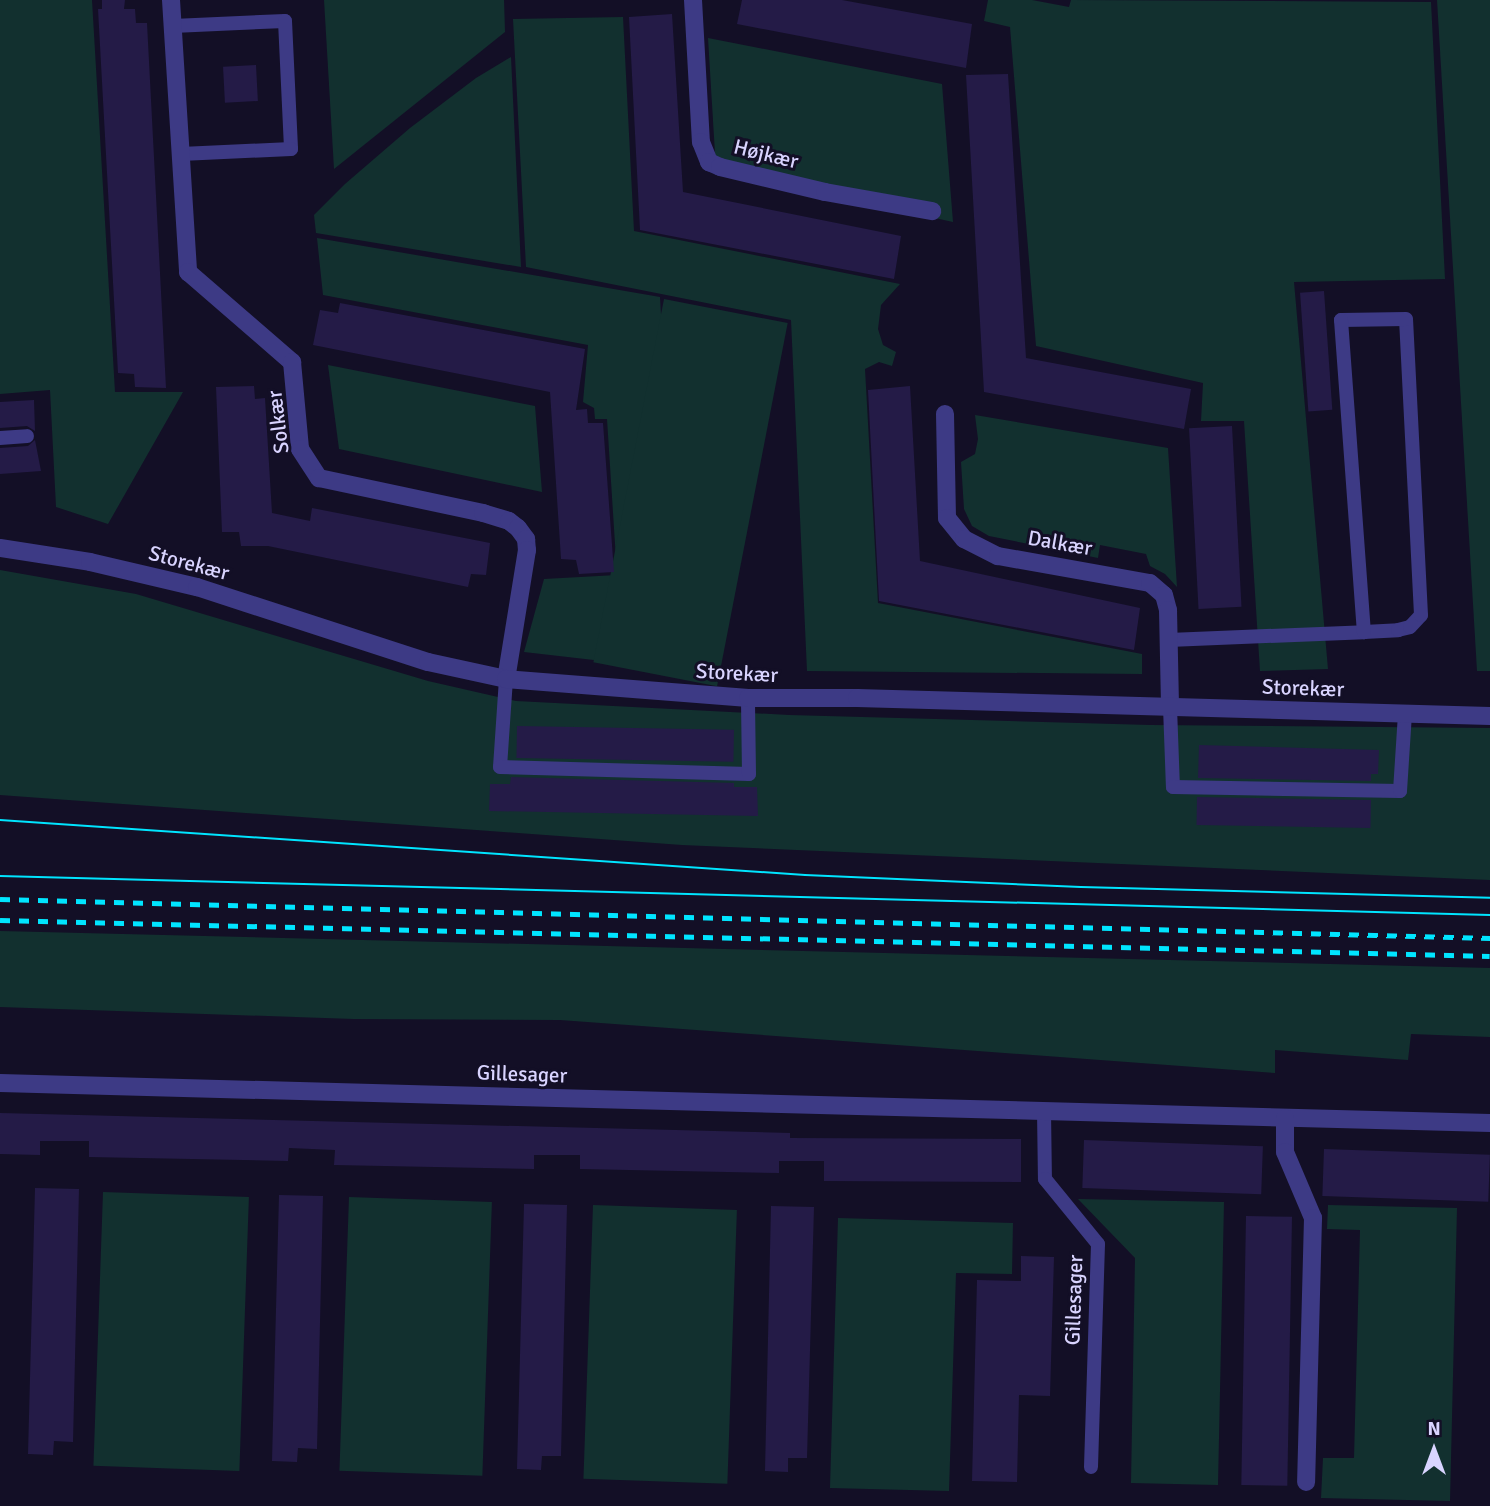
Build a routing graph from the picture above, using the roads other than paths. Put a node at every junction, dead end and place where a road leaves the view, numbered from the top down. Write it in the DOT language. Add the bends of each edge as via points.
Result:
graph roads {
  1 [pos="171,0"];
  2 [pos="694,0"];
  3 [pos="173,26"];
  4 [pos="181,154"];
  5 [pos="932,211"];
  6 [pos="945,414"];
  7 [pos="27,436"];
  8 [pos="0,438"];
  9 [pos="0,548"];
  10 [pos="1364,632"];
  11 [pos="1169,640"];
  12 [pos="506,679"];
  13 [pos="748,698"];
  14 [pos="1170,707"];
  15 [pos="1405,714"];
  16 [pos="1490,716"];
  17 [pos="0,1083"];
  18 [pos="1044,1111"];
  19 [pos="1285,1118"];
  20 [pos="1490,1124"];
  21 [pos="1091,1468"];
  22 [pos="1306,1482"];
  1 -- 3 [label="street, Solkær"];
  2 -- 5 [label="street, Højkær" via="701,142 709,162 825,192"];
  3 -- 4 [label="street, Solkær"];
  3 -- 4 [label="lane" via="285,21 291,149"];
  4 -- 12 [label="street, Solkær" via="188,272 292,362 300,449 319,478 509,521 526,539"];
  6 -- 11 [label="street, Dalkær" via="947,518 954,530 998,556 1150,583 1167,602"];
  7 -- 8 [label="lane"];
  9 -- 12 [label="street, Storekær" via="90,562 197,587 428,662"];
  10 -- 10 [label="lane" via="1341,320 1406,319 1421,615 1410,626"];
  10 -- 11 [label="lane"];
  11 -- 14 [label="street, Dalkær"];
  12 -- 13 [label="street, Storekær"];
  12 -- 13 [label="lane" via="500,768 749,774"];
  13 -- 14 [label="street, Storekær"];
  14 -- 15 [label="street, Storekær"];
  14 -- 15 [label="lane" via="1173,787 1400,791"];
  15 -- 16 [label="street, Storekær"];
  17 -- 18 [label="street, Gillesager"];
  18 -- 19 [label="street, Gillesager"];
  18 -- 21 [label="lane, Gillesager" via="1045,1179 1098,1244"];
  19 -- 20 [label="street, Gillesager"];
  19 -- 22 [label="street" via="1285,1152 1313,1218"];
}
